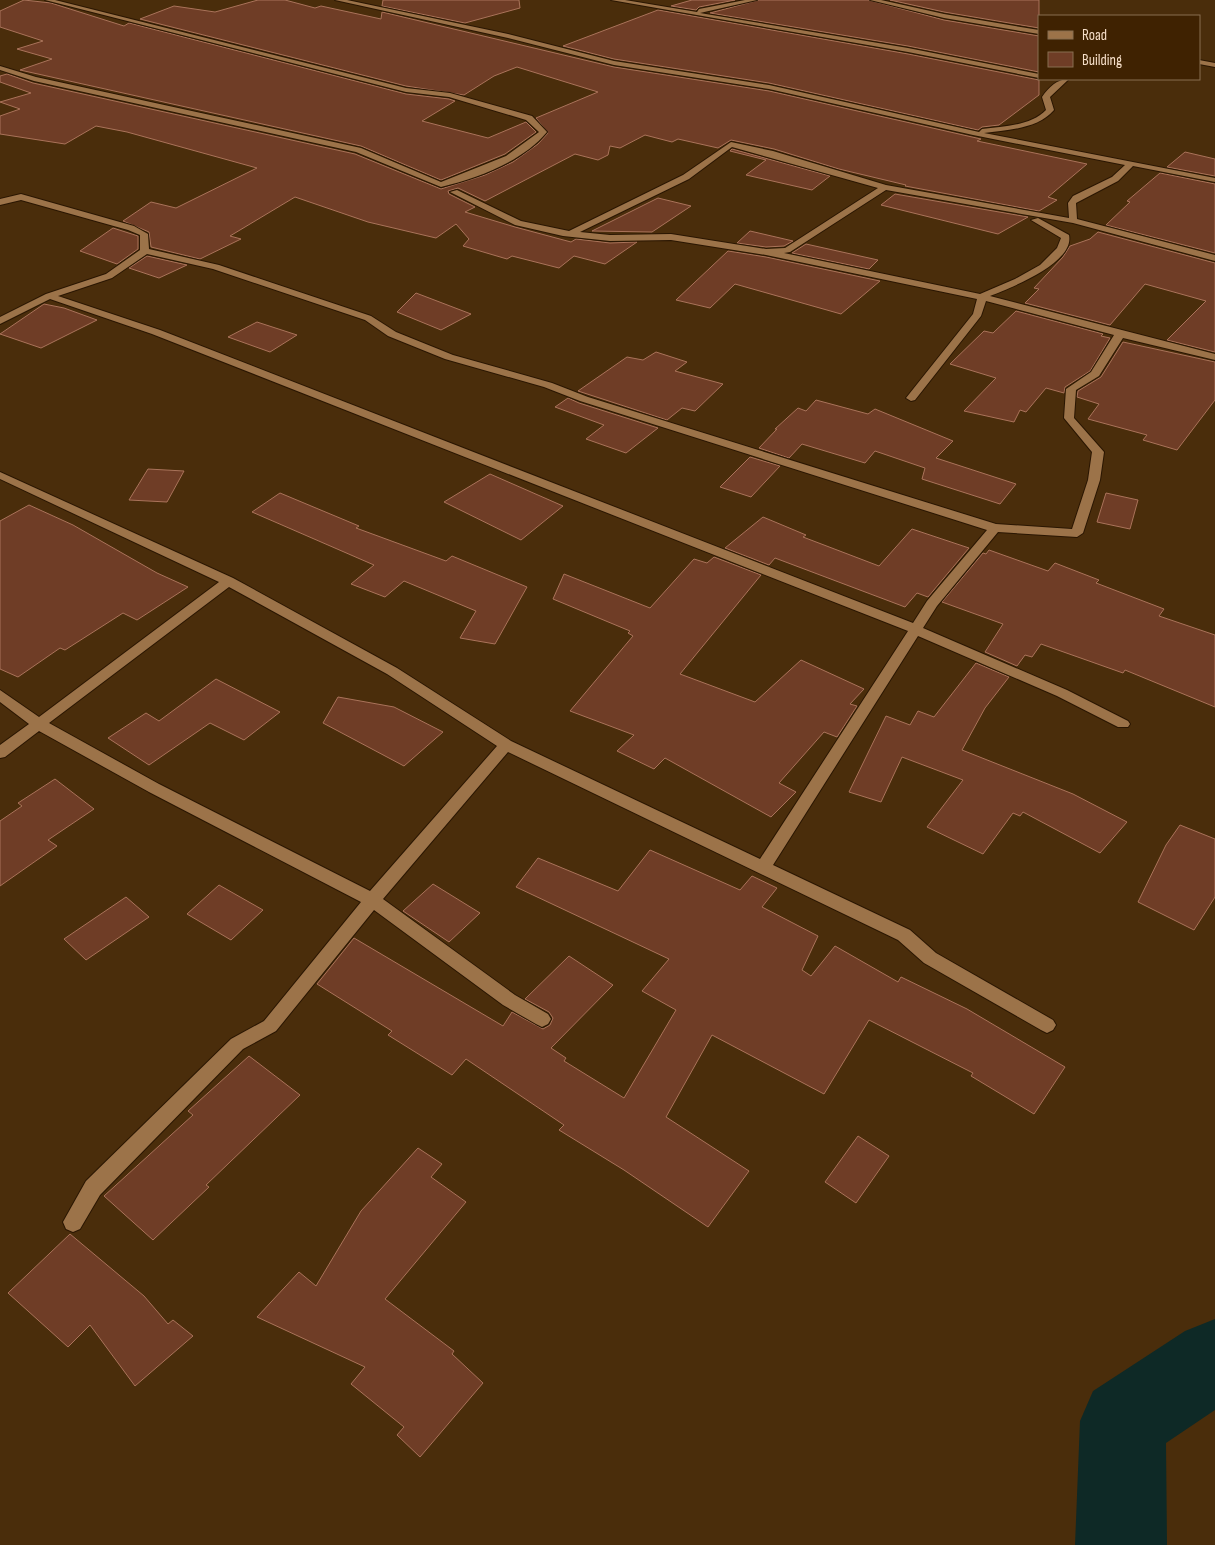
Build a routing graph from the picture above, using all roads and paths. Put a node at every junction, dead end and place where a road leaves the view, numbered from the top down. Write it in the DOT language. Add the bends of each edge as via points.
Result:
graph roads {
  1 [pos="48,0"];
  2 [pos="338,0"];
  3 [pos="614,0"];
  4 [pos="754,0"];
  5 [pos="873,0"];
  6 [pos="58,1"];
  7 [pos="690,13"];
  8 [pos="1038,32"];
  9 [pos="1200,62"];
  10 [pos="1215,65"];
  11 [pos="0,68"];
  12 [pos="1038,76"];
  13 [pos="1064,80"];
  14 [pos="973,133"];
  15 [pos="1132,163"];
  16 [pos="1215,180"];
  17 [pos="885,187"];
  18 [pos="454,192"];
  19 [pos="0,202"];
  20 [pos="1020,213"];
  21 [pos="1073,221"];
  22 [pos="572,233"];
  23 [pos="145,251"];
  24 [pos="766,252"];
  25 [pos="1215,258"];
  26 [pos="48,296"];
  27 [pos="982,296"];
  28 [pos="0,322"];
  29 [pos="1120,334"];
  30 [pos="1215,357"];
  31 [pos="911,398"];
  32 [pos="0,475"];
  33 [pos="995,528"];
  34 [pos="228,581"];
  35 [pos="916,630"];
  36 [pos="0,695"];
  37 [pos="39,724"];
  38 [pos="1122,724"];
  39 [pos="506,746"];
  40 [pos="0,753"];
  41 [pos="762,867"];
  42 [pos="372,900"];
  43 [pos="542,1019"];
  44 [pos="1047,1025"];
  45 [pos="73,1222"];
  1 -- 6 [label="street"];
  2 -- 14 [label="street" via="508,36 614,63 769,87"];
  3 -- 7 [label="street"];
  4 -- 7 [label="street"];
  5 -- 8 [label="street"];
  6 -- 11 [label="street" via="406,90 450,95 529,118 543,132 530,146 476,173 441,185 358,150 34,79"];
  7 -- 12 [label="street"];
  9 -- 10 [label="street"];
  13 -- 14 [label="street" via="1046,97 1050,110 1046,116"];
  14 -- 15 [label="street"];
  15 -- 16 [label="street"];
  15 -- 21 [label="street" via="1115,179 1076,198 1072,203"];
  17 -- 20 [label="street"];
  17 -- 22 [label="street" via="731,144 686,177"];
  17 -- 24 [label="street" via="787,250"];
  18 -- 22 [label="street" via="518,223"];
  19 -- 23 [label="street" via="21,197 130,228 144,234"];
  20 -- 21 [label="street"];
  20 -- 27 [label="street" via="1066,237 1064,246 1023,280"];
  21 -- 25 [label="street"];
  22 -- 24 [label="street" via="610,238 671,236"];
  23 -- 26 [label="street" via="109,276"];
  23 -- 33 [label="street" via="216,267 368,318 392,334 449,357 548,385"];
  24 -- 27 [label="street"];
  26 -- 28 [label="street"];
  26 -- 35 [label="street" via="156,332"];
  27 -- 29 [label="street"];
  27 -- 31 [label="street" via="978,314"];
  29 -- 30 [label="street"];
  29 -- 33 [label="street" via="1095,374 1071,389 1069,418 1098,452 1094,480 1077,533"];
  32 -- 34 [label="street"];
  33 -- 35 [label="street" via="932,604"];
  34 -- 37 [label="street"];
  34 -- 39 [label="street" via="392,671"];
  35 -- 38 [label="street" via="1062,693"];
  35 -- 41 [label="street"];
  36 -- 37 [label="street"];
  37 -- 40 [label="street"];
  37 -- 42 [label="street" via="154,788"];
  39 -- 41 [label="street"];
  39 -- 42 [label="street"];
  41 -- 44 [label="street" via="904,935 930,958"];
  42 -- 43 [label="street" via="509,1000"];
  42 -- 45 [label="street" via="270,1026 237,1044 93,1188"];
}
